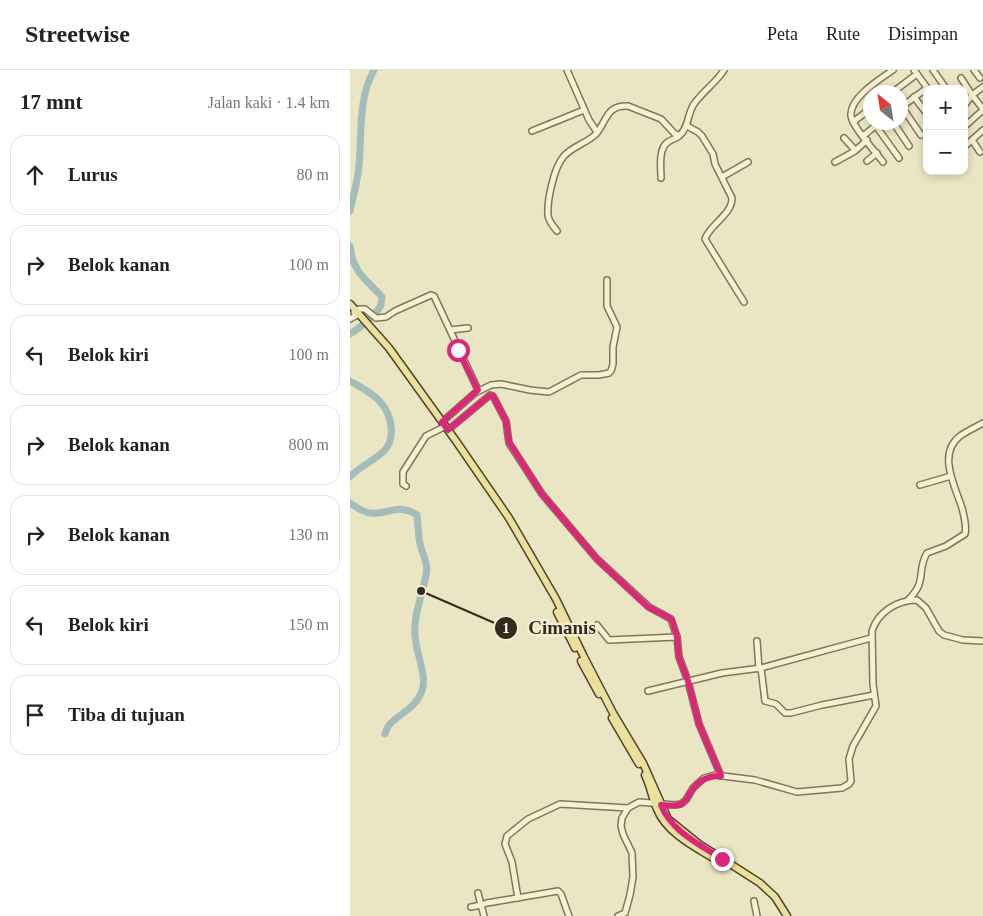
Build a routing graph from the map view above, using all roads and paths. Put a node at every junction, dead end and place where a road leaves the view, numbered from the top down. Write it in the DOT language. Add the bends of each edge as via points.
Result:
graph roads {
  1 [pos="567,70"];
  2 [pos="724,70"];
  3 [pos="893,70"];
  4 [pos="934,70"];
  5 [pos="974,70"];
  6 [pos="916,72"];
  7 [pos="961,78"];
  8 [pos="982,79"];
  9 [pos="901,85"];
  10 [pos="925,85"];
  11 [pos="944,85"];
  12 [pos="983,87"];
  13 [pos="923,91"];
  14 [pos="972,95"];
  15 [pos="914,97"];
  16 [pos="968,100"];
  17 [pos="908,102"];
  18 [pos="923,109"];
  19 [pos="584,110"];
  20 [pos="983,110"];
  21 [pos="863,114"];
  22 [pos="908,116"];
  23 [pos="853,122"];
  24 [pos="968,123"];
  25 [pos="687,126"];
  26 [pos="872,130"];
  27 [pos="882,130"];
  28 [pos="898,130"];
  29 [pos="983,130"];
  30 [pos="532,131"];
  31 [pos="597,132"];
  32 [pos="921,134"];
  33 [pos="679,136"];
  34 [pos="844,138"];
  35 [pos="865,138"];
  36 [pos="972,140"];
  37 [pos="968,144"];
  38 [pos="909,146"];
  39 [pos="855,150"];
  40 [pos="980,152"];
  41 [pos="876,153"];
  42 [pos="899,158"];
  43 [pos="867,161"];
  44 [pos="748,162"];
  45 [pos="835,162"];
  46 [pos="883,162"];
  47 [pos="722,177"];
  48 [pos="661,178"];
  49 [pos="557,232"];
  50 [pos="607,280"];
  51 [pos="744,302"];
  52 [pos="350,304"];
  53 [pos="356,313"];
  54 [pos="350,319"];
  55 [pos="468,328"];
  56 [pos="450,330"];
  57 [pos="478,390"];
  58 [pos="983,422"];
  59 [pos="444,427"];
  60 [pos="952,476"];
  61 [pos="920,485"];
  62 [pos="406,486"];
  63 [pos="908,600"];
  64 [pos="597,625"];
  65 [pos="677,637"];
  66 [pos="871,638"];
  67 [pos="757,640"];
  68 [pos="983,641"];
  69 [pos="760,668"];
  70 [pos="688,681"];
  71 [pos="648,691"];
  72 [pos="874,695"];
  73 [pos="721,776"];
  74 [pos="658,804"];
  75 [pos="628,808"];
  76 [pos="478,893"];
  77 [pos="518,898"];
  78 [pos="754,901"];
  79 [pos="481,905"];
  80 [pos="470,907"];
  81 [pos="625,915"];
  82 [pos="484,916"];
  83 [pos="569,916"];
  84 [pos="618,916"];
  85 [pos="757,916"];
  86 [pos="782,916"];
  87 [pos="787,916"];
  1 -- 19 [label="street"];
  2 -- 25 [label="street" via="694,105"];
  3 -- 23 [label="street" via="859,97 851,112"];
  4 -- 11 [label="street"];
  5 -- 8 [label="street"];
  6 -- 9 [label="street"];
  6 -- 10 [label="street"];
  7 -- 14 [label="street"];
  12 -- 14 [label="street"];
  13 -- 15 [label="street"];
  14 -- 16 [label="street"];
  14 -- 20 [label="street"];
  15 -- 17 [label="street"];
  15 -- 18 [label="street"];
  19 -- 30 [label="street"];
  19 -- 31 [label="street"];
  20 -- 24 [label="street"];
  21 -- 23 [label="street"];
  22 -- 32 [label="street"];
  23 -- 35 [label="street"];
  25 -- 33 [label="street"];
  25 -- 47 [label="street" via="702,136"];
  26 -- 35 [label="street"];
  27 -- 42 [label="street"];
  28 -- 38 [label="street"];
  29 -- 36 [label="street"];
  31 -- 33 [label="street" via="608,112 625,105 661,119"];
  31 -- 49 [label="street" via="564,156 557,169 548,216"];
  33 -- 48 [label="street" via="664,147"];
  34 -- 39 [label="street"];
  35 -- 39 [label="street"];
  35 -- 41 [label="street"];
  36 -- 37 [label="street"];
  36 -- 40 [label="street"];
  39 -- 45 [label="street"];
  41 -- 43 [label="street"];
  41 -- 46 [label="street"];
  44 -- 47 [label="street"];
  47 -- 51 [label="street" via="733,201 705,239"];
  50 -- 57 [label="street" via="608,306 617,327 609,373 581,375 549,392 501,384"];
  52 -- 53 [label="main road"];
  53 -- 54 [label="street"];
  53 -- 56 [label="street" via="362,308 376,318 386,317 431,295"];
  53 -- 59 [label="main road" via="370,327"];
  55 -- 56 [label="street"];
  56 -- 57 [label="street"];
  57 -- 59 [label="street"];
  58 -- 60 [label="street" via="959,437 950,449 948,459"];
  59 -- 62 [label="street" via="427,435 403,472 402,484"];
  59 -- 65 [label="street" via="493,396 506,421 509,442 542,494 597,559 648,607 671,619"];
  59 -- 74 [label="main road" via="518,540"];
  60 -- 61 [label="street"];
  60 -- 63 [label="street" via="966,532 957,540 927,553 921,582"];
  63 -- 66 [label="street" via="880,616"];
  63 -- 68 [label="street" via="917,600 926,608 944,635"];
  64 -- 65 [label="street" via="610,640"];
  65 -- 70 [label="street" via="679,657"];
  66 -- 69 [label="street"];
  66 -- 72 [label="street"];
  67 -- 69 [label="street"];
  69 -- 70 [label="street"];
  69 -- 72 [label="street" via="766,702 776,704 785,713"];
  70 -- 71 [label="street"];
  70 -- 73 [label="street" via="699,724"];
  72 -- 73 [label="street" via="876,706 853,746 849,759 851,781 845,786 797,792 755,780"];
  73 -- 74 [label="street" via="704,778 681,804"];
  74 -- 75 [label="street" via="639,802"];
  74 -- 86 [label="main road" via="663,819 675,832 759,887 771,898"];
  74 -- 87 [label="main road" via="672,824 768,890"];
  75 -- 77 [label="street" via="560,804 528,819 507,836 505,844 512,862"];
  75 -- 81 [label="street" via="622,818 622,826 632,853 632,877"];
  76 -- 79 [label="street"];
  77 -- 79 [label="street"];
  77 -- 83 [label="street" via="558,891"];
  78 -- 85 [label="street"];
  79 -- 80 [label="street"];
  79 -- 82 [label="street"];
  81 -- 84 [label="street"];
}
